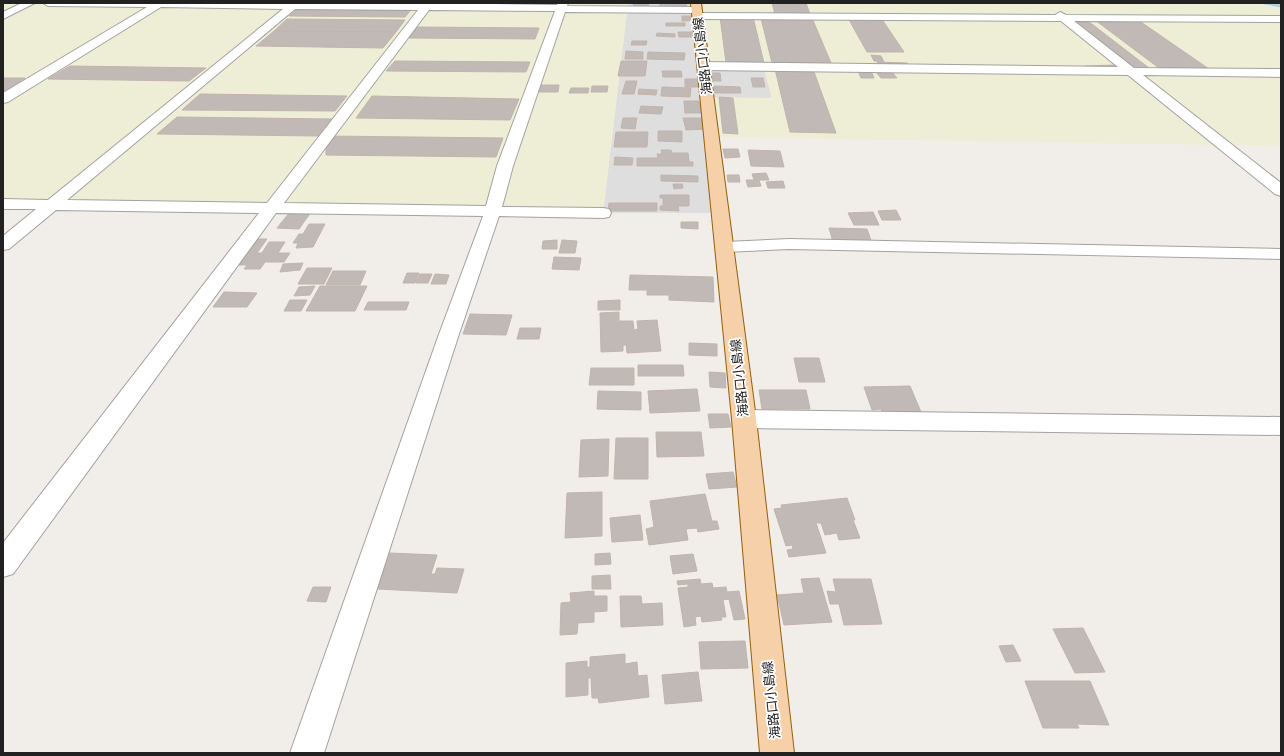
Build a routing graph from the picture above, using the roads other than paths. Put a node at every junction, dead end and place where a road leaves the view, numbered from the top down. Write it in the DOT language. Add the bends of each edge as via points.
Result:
graph roads {
  1 [pos="30,3"];
  2 [pos="48,3"];
  3 [pos="160,4"];
  4 [pos="294,4"];
  5 [pos="427,5"];
  6 [pos="562,6"];
  7 [pos="1051,8"];
  8 [pos="697,9"];
  9 [pos="3,16"];
  10 [pos="1063,18"];
  11 [pos="1281,19"];
  12 [pos="704,66"];
  13 [pos="1127,71"];
  14 [pos="1281,73"];
  15 [pos="3,99"];
  16 [pos="1281,191"];
  17 [pos="3,204"];
  18 [pos="52,205"];
  19 [pos="271,209"];
  20 [pos="493,211"];
  21 [pos="603,213"];
  22 [pos="3,245"];
  23 [pos="725,247"];
  24 [pos="1281,254"];
  25 [pos="744,419"];
  26 [pos="1281,426"];
  27 [pos="3,565"];
  28 [pos="308,753"];
  29 [pos="777,753"];
  1 -- 9 [label="street"];
  2 -- 3 [label="street"];
  3 -- 4 [label="street"];
  3 -- 15 [label="street"];
  4 -- 5 [label="street"];
  4 -- 18 [label="street"];
  5 -- 6 [label="street"];
  5 -- 19 [label="street"];
  6 -- 8 [label="street"];
  6 -- 20 [label="street" via="505,166"];
  7 -- 10 [label="street"];
  8 -- 10 [label="street"];
  8 -- 12 [label="main road, 海路口小島線"];
  10 -- 11 [label="street"];
  10 -- 13 [label="street"];
  12 -- 13 [label="street"];
  12 -- 23 [label="main road, 海路口小島線"];
  13 -- 14 [label="street"];
  13 -- 16 [label="street"];
  17 -- 18 [label="street"];
  18 -- 19 [label="street"];
  18 -- 22 [label="street"];
  19 -- 20 [label="street"];
  19 -- 27 [label="street"];
  20 -- 21 [label="street"];
  20 -- 28 [label="street" via="445,345"];
  23 -- 24 [label="street" via="789,244"];
  23 -- 25 [label="main road, 海路口小島線"];
  25 -- 26 [label="street"];
  25 -- 29 [label="main road, 海路口小島線"];
}
